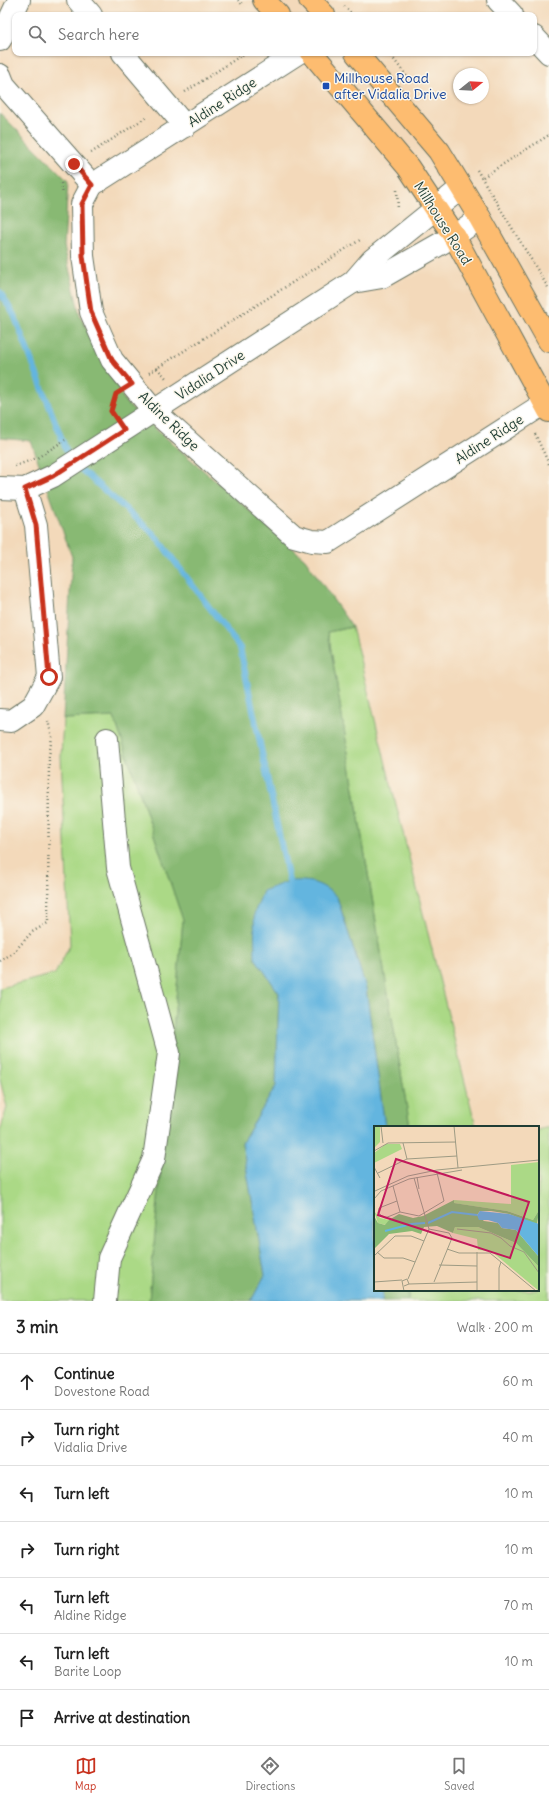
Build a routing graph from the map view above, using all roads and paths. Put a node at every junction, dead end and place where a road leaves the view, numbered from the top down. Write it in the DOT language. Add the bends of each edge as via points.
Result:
graph roads {
  1 [pos="19,0"];
  2 [pos="78,0"];
  3 [pos="264,0"];
  4 [pos="310,0"];
  5 [pos="498,0"];
  6 [pos="13,12"];
  7 [pos="88,12"];
  8 [pos="275,12"];
  9 [pos="321,12"];
  10 [pos="509,12"];
  11 [pos="12,15"];
  12 [pos="0,40"];
  13 [pos="537,40"];
  14 [pos="549,53"];
  15 [pos="126,56"];
  16 [pos="293,56"];
  17 [pos="315,56"];
  18 [pos="359,56"];
  19 [pos="0,75"];
  20 [pos="185,126"];
  21 [pos="549,135"];
  22 [pos="483,177"];
  23 [pos="92,185"];
  24 [pos="461,188"];
  25 [pos="435,208"];
  26 [pos="393,215"];
  27 [pos="480,218"];
  28 [pos="411,228"];
  29 [pos="454,236"];
  30 [pos="364,238"];
  31 [pos="353,282"];
  32 [pos="549,341"];
  33 [pos="132,384"];
  34 [pos="547,407"];
  35 [pos="111,411"];
  36 [pos="154,411"];
  37 [pos="105,414"];
  38 [pos="525,416"];
  39 [pos="124,430"];
  40 [pos="69,438"];
  41 [pos="549,464"];
  42 [pos="11,467"];
  43 [pos="0,488"];
  44 [pos="25,489"];
  45 [pos="47,719"];
  46 [pos="0,720"];
  47 [pos="107,740"];
  48 [pos="0,961"];
  49 [pos="105,1301"];
  1 -- 6 [label="street"];
  2 -- 7 [label="street"];
  3 -- 8 [label="main road"];
  4 -- 9 [label="main road"];
  5 -- 10 [label="street"];
  11 -- 12 [label="street"];
  13 -- 14 [label="street"];
  15 -- 20 [label="street"];
  16 -- 20 [label="street, Aldine Ridge"];
  17 -- 25 [label="main road, Millhouse Road" via="408,167"];
  18 -- 24 [label="main road" via="439,151"];
  19 -- 23 [label="street" via="4,85"];
  20 -- 23 [label="street, Aldine Ridge"];
  21 -- 22 [label="path"];
  23 -- 33 [label="street, Aldine Ridge" via="82,204 83,256 91,312 112,360"];
  24 -- 25 [label="street, Vidalia Drive"];
  24 -- 27 [label="main road"];
  25 -- 28 [label="street, Vidalia Drive"];
  25 -- 29 [label="main road, Millhouse Road"];
  26 -- 28 [label="path" via="398,210"];
  27 -- 29 [label="street, Vidalia Drive"];
  27 -- 32 [label="main road"];
  28 -- 31 [label="street, Vidalia Drive" via="372,260"];
  29 -- 31 [label="street, Vidalia Drive" via="382,277"];
  29 -- 34 [label="main road, Millhouse Road"];
  30 -- 33 [label="path"];
  31 -- 36 [label="street, Vidalia Drive"];
  33 -- 35 [label="path" via="116,394"];
  33 -- 36 [label="street, Aldine Ridge"];
  34 -- 38 [label="street, Aldine Ridge"];
  35 -- 37 [label="path"];
  35 -- 39 [label="path"];
  36 -- 38 [label="street, Aldine Ridge" via="294,536 328,542"];
  36 -- 39 [label="street, Vidalia Drive"];
  38 -- 41 [label="path"];
  39 -- 44 [label="street, Vidalia Drive" via="53,476"];
  40 -- 42 [label="path" via="37,458"];
  43 -- 44 [label="street, Vidalia Drive"];
  44 -- 46 [label="street" via="36,525 49,677 33,706 11,721"];
  45 -- 48 [label="path" via="52,737 49,756 48,923 32,932 13,953"];
  47 -- 49 [label="street" via="118,868 169,1053 154,1159 109,1258"];
}
